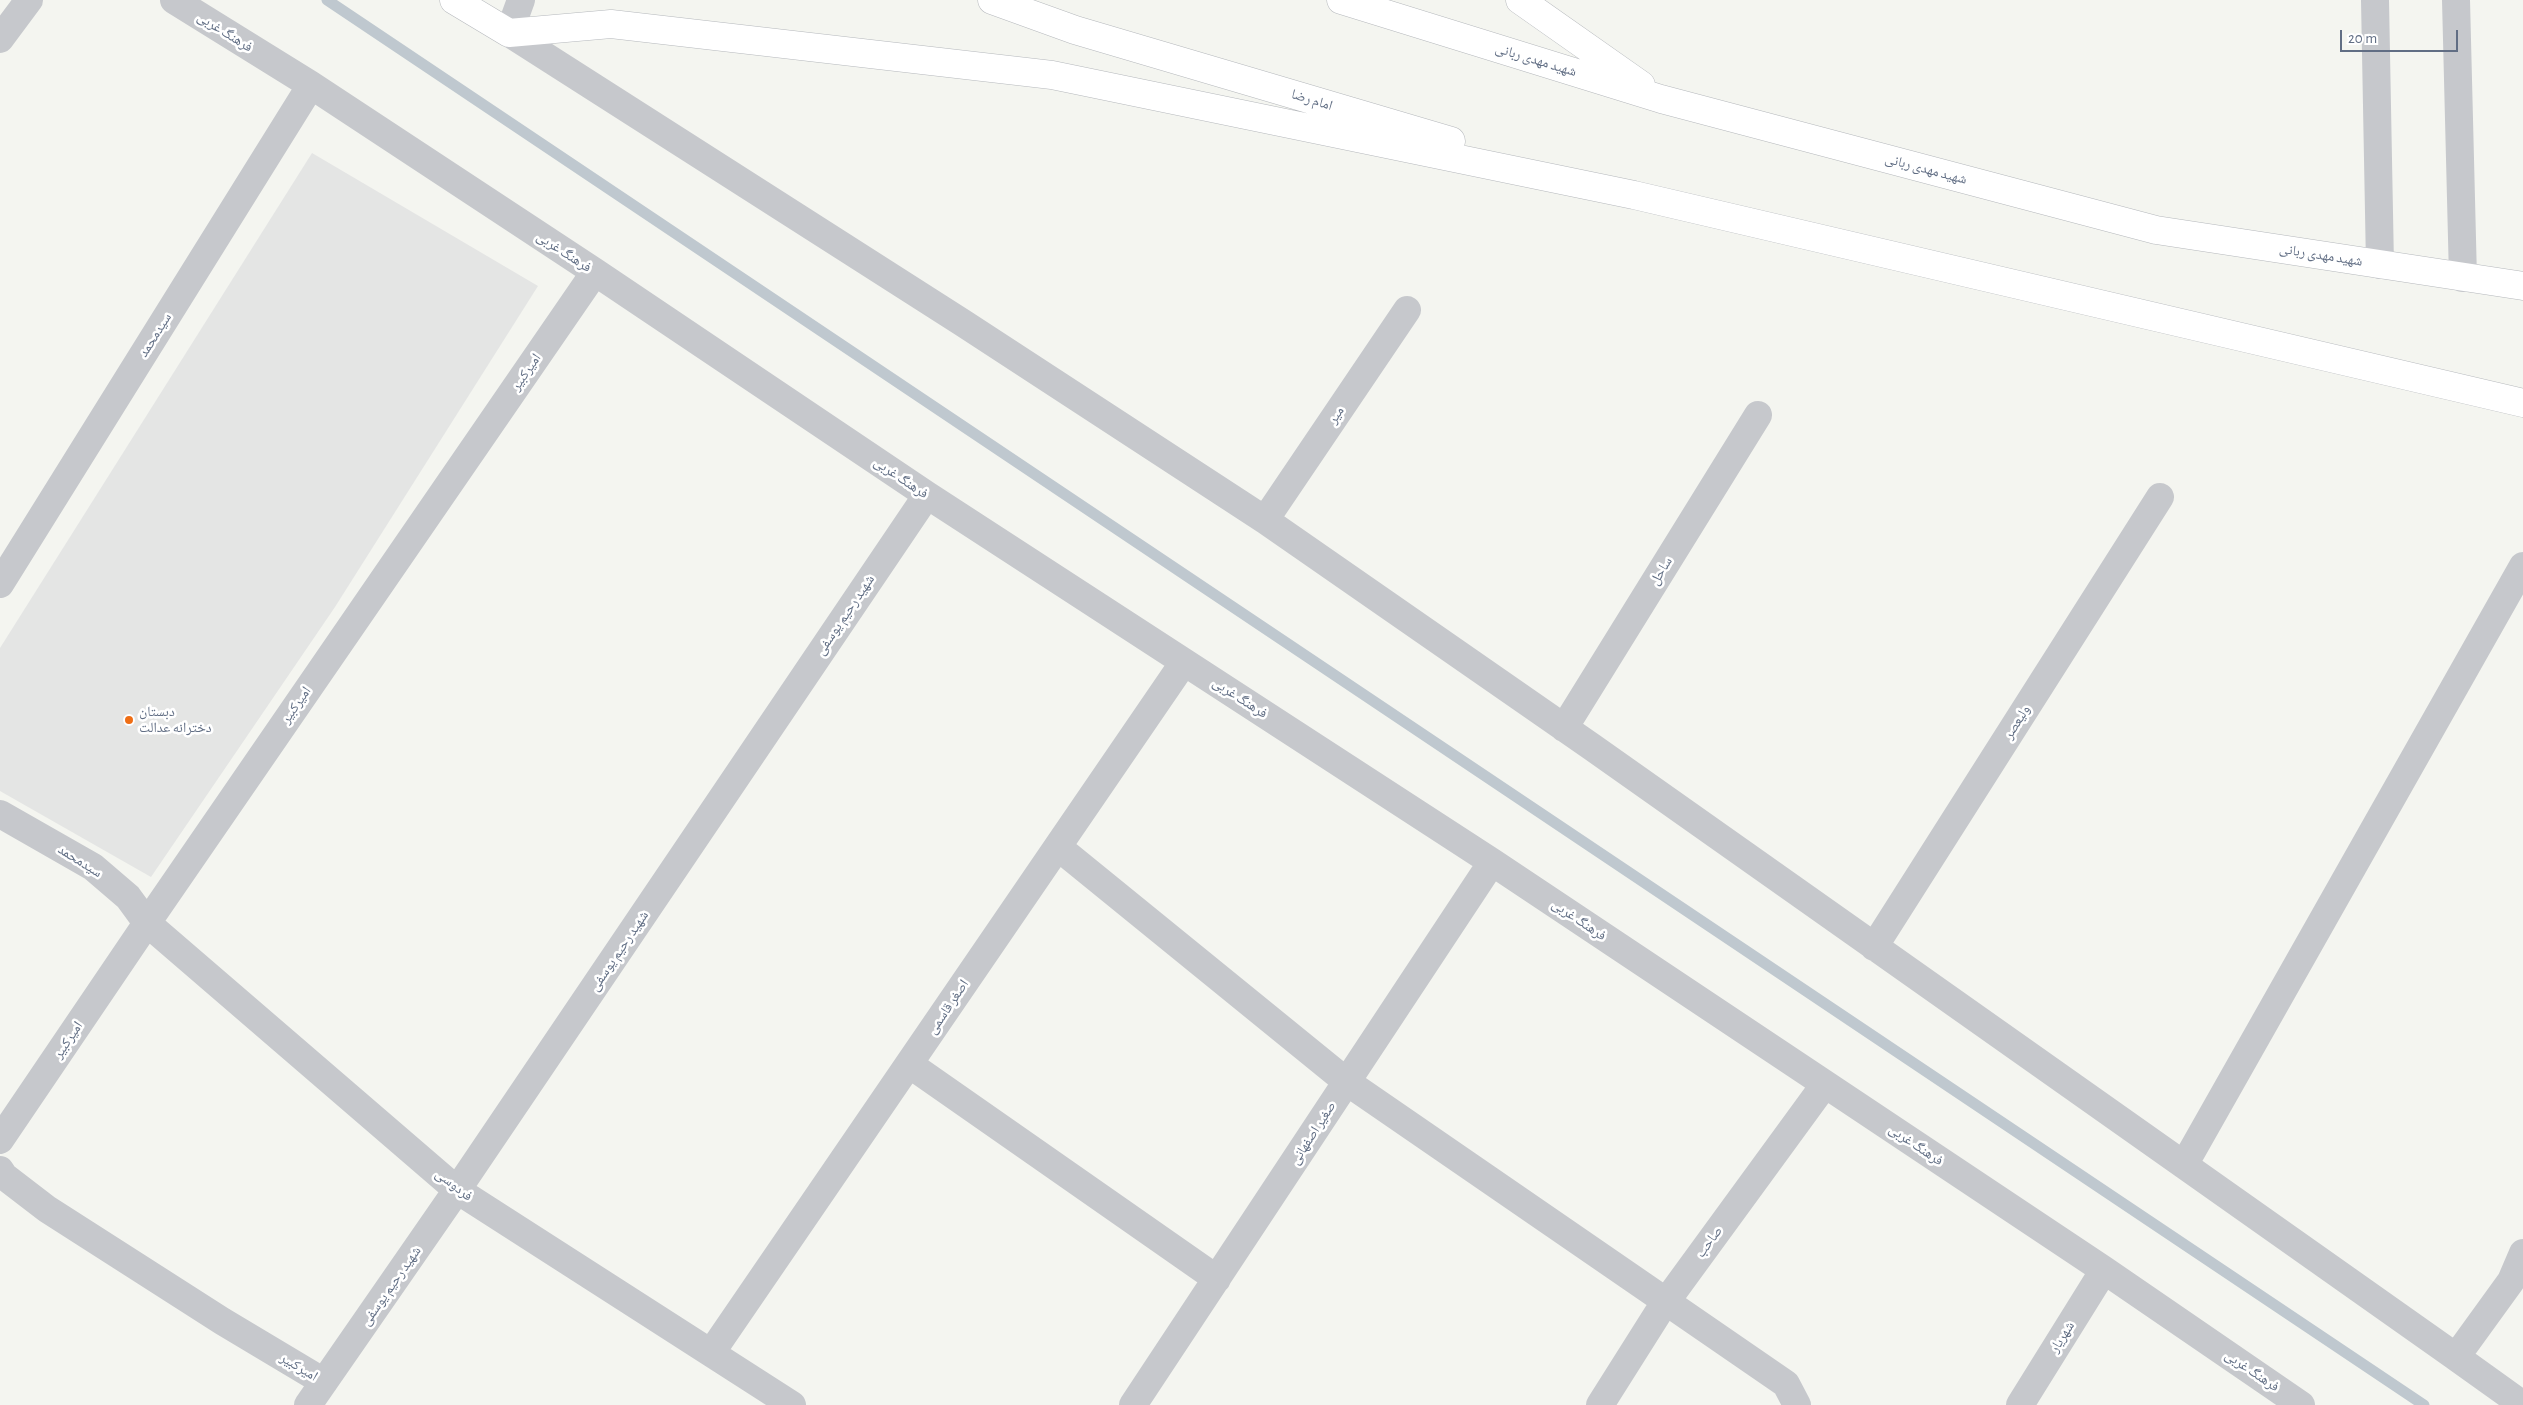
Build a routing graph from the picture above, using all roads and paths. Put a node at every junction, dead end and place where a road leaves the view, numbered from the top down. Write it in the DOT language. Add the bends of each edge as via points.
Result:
graph roads {
  1 [pos="29,0"];
  2 [pos="174,0"];
  3 [pos="454,0"];
  4 [pos="494,0"];
  5 [pos="520,0"];
  6 [pos="992,0"];
  7 [pos="1341,0"];
  8 [pos="1520,0"];
  9 [pos="2375,0"];
  10 [pos="2456,0"];
  11 [pos="509,34"];
  12 [pos="0,39"];
  13 [pos="311,85"];
  14 [pos="1660,99"];
  15 [pos="1634,196"];
  16 [pos="2380,265"];
  17 [pos="595,272"];
  18 [pos="2463,278"];
  19 [pos="2523,286"];
  20 [pos="1407,310"];
  21 [pos="2523,403"];
  22 [pos="1758,415"];
  23 [pos="927,495"];
  24 [pos="2160,497"];
  25 [pos="1265,520"];
  26 [pos="2523,566"];
  27 [pos="0,584"];
  28 [pos="1184,662"];
  29 [pos="1564,728"];
  30 [pos="0,814"];
  31 [pos="1058,847"];
  32 [pos="1492,862"];
  33 [pos="147,923"];
  34 [pos="1874,947"];
  35 [pos="909,1064"];
  36 [pos="1347,1082"];
  37 [pos="1825,1084"];
  38 [pos="0,1140"];
  39 [pos="2184,1165"];
  40 [pos="0,1170"];
  41 [pos="457,1190"];
  42 [pos="2523,1253"];
  43 [pos="2104,1270"];
  44 [pos="1217,1280"];
  45 [pos="1667,1300"];
  46 [pos="711,1353"];
  47 [pos="2456,1357"];
  48 [pos="324,1382"];
  49 [pos="308,1405"];
  50 [pos="792,1405"];
  51 [pos="1133,1405"];
  52 [pos="1600,1405"];
  53 [pos="1796,1405"];
  54 [pos="2020,1405"];
  55 [pos="2301,1405"];
  56 [pos="2523,1405"];
  1 -- 12 [label="street"];
  2 -- 13 [label="street, فرهنگ غربی"];
  3 -- 11 [label="highway"];
  4 -- 11 [label="highway"];
  5 -- 11 [label="street"];
  6 -- 15 [label="highway, امام رضا" via="1076,30"];
  7 -- 14 [label="highway, شهید مهدی ربانی"];
  8 -- 14 [label="highway"];
  9 -- 16 [label="street"];
  10 -- 18 [label="street"];
  11 -- 15 [label="highway" via="611,24 1052,75"];
  11 -- 25 [label="street"];
  13 -- 17 [label="street, فرهنگ غربی"];
  13 -- 27 [label="street, سیدمحمد"];
  14 -- 16 [label="highway, شهید مهدی ربانی" via="2156,230"];
  15 -- 21 [label="highway"];
  16 -- 18 [label="highway, شهید مهدی ربانی"];
  17 -- 23 [label="street, فرهنگ غربی"];
  17 -- 33 [label="street, امیرکبیر"];
  18 -- 19 [label="highway, شهید مهدی ربانی"];
  20 -- 25 [label="street, میر"];
  22 -- 29 [label="street, ساحل"];
  23 -- 28 [label="street, فرهنگ غربی"];
  23 -- 41 [label="street, شهید رحیم یوسفی"];
  24 -- 34 [label="street, ولیعصر"];
  25 -- 29 [label="street"];
  26 -- 39 [label="street"];
  28 -- 31 [label="street, اصغر قاسمی"];
  28 -- 32 [label="street, فرهنگ غربی"];
  29 -- 34 [label="street"];
  30 -- 33 [label="street, سیدمحمد" via="94,867 128,897"];
  31 -- 35 [label="street, اصغر قاسمی"];
  31 -- 36 [label="street"];
  32 -- 36 [label="street, صغیر اصفهانی"];
  32 -- 37 [label="street, فرهنگ غربی"];
  33 -- 38 [label="street, امیرکبیر"];
  33 -- 41 [label="street, فردوسی"];
  34 -- 39 [label="street"];
  35 -- 44 [label="street"];
  35 -- 46 [label="street, اصغر قاسمی"];
  36 -- 44 [label="street, صغیر اصفهانی"];
  36 -- 45 [label="street"];
  37 -- 43 [label="street, فرهنگ غربی"];
  37 -- 45 [label="street, صاحب"];
  39 -- 47 [label="street"];
  40 -- 48 [label="street, امیرکبیر" via="47,1209"];
  41 -- 46 [label="street, فردوسی"];
  41 -- 48 [label="street, شهید رحیم یوسفی"];
  42 -- 47 [label="street" via="2511,1281"];
  43 -- 54 [label="street, شهریار"];
  43 -- 55 [label="street, فرهنگ غربی"];
  44 -- 51 [label="street, صغیر اصفهانی"];
  45 -- 52 [label="street, صاحب"];
  45 -- 53 [label="street" via="1786,1384"];
  46 -- 50 [label="street, فردوسی"];
  47 -- 56 [label="street"];
  48 -- 49 [label="street, شهید رحیم یوسفی"];
}
